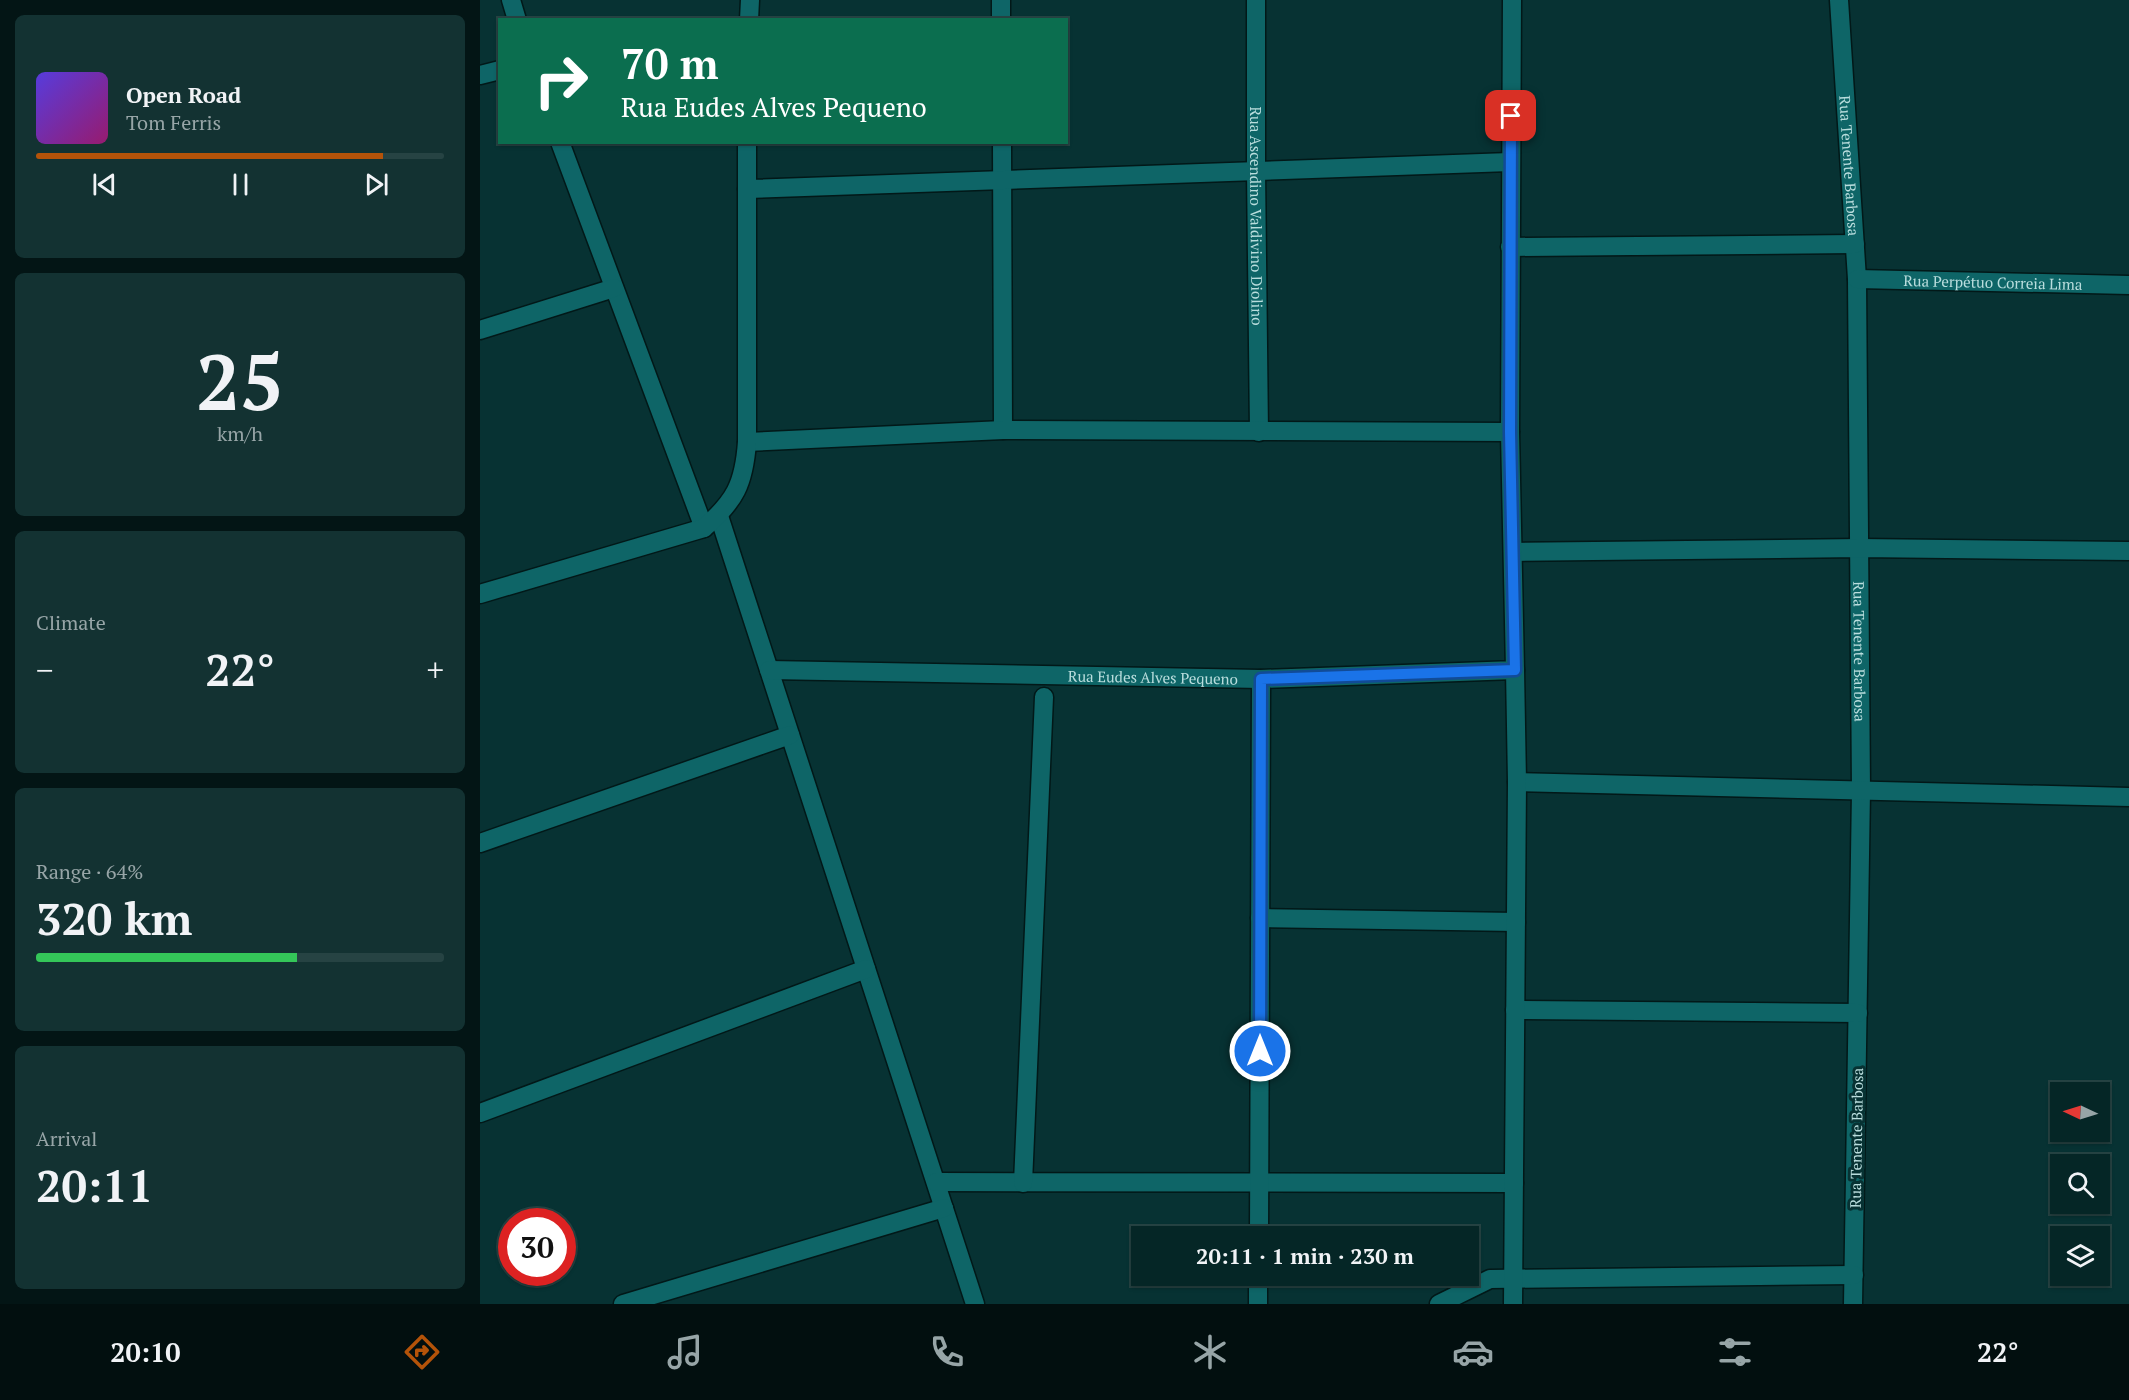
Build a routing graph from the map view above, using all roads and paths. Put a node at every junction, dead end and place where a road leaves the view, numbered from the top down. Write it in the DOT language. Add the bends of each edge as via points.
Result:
graph roads {
  1 [pos="511,0"];
  2 [pos="750,0"];
  3 [pos="1001,0"];
  4 [pos="1256,0"];
  5 [pos="1512,0"];
  6 [pos="1839,0"];
  7 [pos="516,18"];
  8 [pos="749,18"];
  9 [pos="1002,18"];
  10 [pos="498,70"];
  11 [pos="480,75"];
  12 [pos="561,144"];
  13 [pos="747,144"];
  14 [pos="1002,144"];
  15 [pos="1510,162"];
  16 [pos="1256,171"];
  17 [pos="1002,180"];
  18 [pos="747,189"];
  19 [pos="1855,244"];
  20 [pos="1510,247"];
  21 [pos="1857,279"];
  22 [pos="2129,285"];
  23 [pos="614,288"];
  24 [pos="480,330"];
  25 [pos="1003,430"];
  26 [pos="1259,432"];
  27 [pos="1510,432"];
  28 [pos="747,442"];
  29 [pos="719,516"];
  30 [pos="704,528"];
  31 [pos="1860,548"];
  32 [pos="2129,551"];
  33 [pos="1513,552"];
  34 [pos="480,594"];
  35 [pos="769,670"];
  36 [pos="1515,670"];
  37 [pos="1261,679"];
  38 [pos="1044,697"];
  39 [pos="790,735"];
  40 [pos="1517,782"];
  41 [pos="1861,791"];
  42 [pos="2129,797"];
  43 [pos="480,843"];
  44 [pos="1260,918"];
  45 [pos="1516,922"];
  46 [pos="867,969"];
  47 [pos="1515,1010"];
  48 [pos="1858,1013"];
  49 [pos="480,1113"];
  50 [pos="936,1182"];
  51 [pos="1023,1183"];
  52 [pos="1514,1183"];
  53 [pos="1259,1184"];
  54 [pos="944,1208"];
  55 [pos="1259,1226"];
  56 [pos="1854,1275"];
  57 [pos="1513,1278"];
  58 [pos="1258,1286"];
  59 [pos="623,1304"];
  60 [pos="975,1304"];
  61 [pos="1258,1304"];
  62 [pos="1439,1304"];
  63 [pos="1513,1304"];
  64 [pos="1853,1304"];
  1 -- 7 [label="street"];
  2 -- 8 [label="street"];
  3 -- 9 [label="street"];
  4 -- 16 [label="street, Rua Ascendino Valdivino Diolino"];
  5 -- 15 [label="street"];
  6 -- 19 [label="street, Rua Tenente Barbosa"];
  10 -- 11 [label="street"];
  12 -- 23 [label="street"];
  13 -- 18 [label="street"];
  14 -- 17 [label="street"];
  15 -- 16 [label="street"];
  15 -- 20 [label="street"];
  16 -- 17 [label="street"];
  16 -- 26 [label="street, Rua Ascendino Valdivino Diolino"];
  17 -- 18 [label="street"];
  17 -- 25 [label="street"];
  18 -- 28 [label="street"];
  19 -- 20 [label="street"];
  19 -- 21 [label="street, Rua Tenente Barbosa"];
  20 -- 27 [label="street"];
  21 -- 22 [label="street, Rua Perpétuo Correia Lima"];
  21 -- 31 [label="street, Rua Tenente Barbosa"];
  23 -- 24 [label="street"];
  23 -- 30 [label="street"];
  25 -- 26 [label="street"];
  25 -- 28 [label="street"];
  26 -- 27 [label="street"];
  27 -- 33 [label="street"];
  28 -- 29 [label="street" via="739,482 731,503"];
  29 -- 30 [label="street"];
  29 -- 35 [label="street"];
  30 -- 34 [label="street"];
  31 -- 32 [label="street"];
  31 -- 33 [label="street"];
  31 -- 41 [label="street, Rua Tenente Barbosa"];
  33 -- 36 [label="street"];
  35 -- 37 [label="street, Rua Eudes Alves Pequeno"];
  35 -- 39 [label="street"];
  36 -- 37 [label="street, Rua Eudes Alves Pequeno"];
  36 -- 40 [label="street"];
  37 -- 44 [label="street"];
  38 -- 51 [label="street"];
  39 -- 43 [label="street"];
  39 -- 46 [label="street"];
  40 -- 41 [label="street"];
  40 -- 45 [label="street"];
  41 -- 42 [label="street"];
  41 -- 48 [label="street, Rua Tenente Barbosa"];
  44 -- 45 [label="street"];
  44 -- 53 [label="street"];
  45 -- 47 [label="street"];
  46 -- 49 [label="street"];
  46 -- 50 [label="street"];
  47 -- 48 [label="street"];
  47 -- 52 [label="street"];
  48 -- 56 [label="street, Rua Tenente Barbosa"];
  50 -- 51 [label="street"];
  50 -- 54 [label="street"];
  51 -- 53 [label="street"];
  52 -- 53 [label="street"];
  52 -- 57 [label="street"];
  53 -- 55 [label="street"];
  54 -- 59 [label="street"];
  54 -- 60 [label="street"];
  56 -- 57 [label="street"];
  56 -- 64 [label="street, Rua Tenente Barbosa"];
  57 -- 62 [label="street" via="1490,1279"];
  57 -- 63 [label="street"];
  58 -- 61 [label="street"];
}
